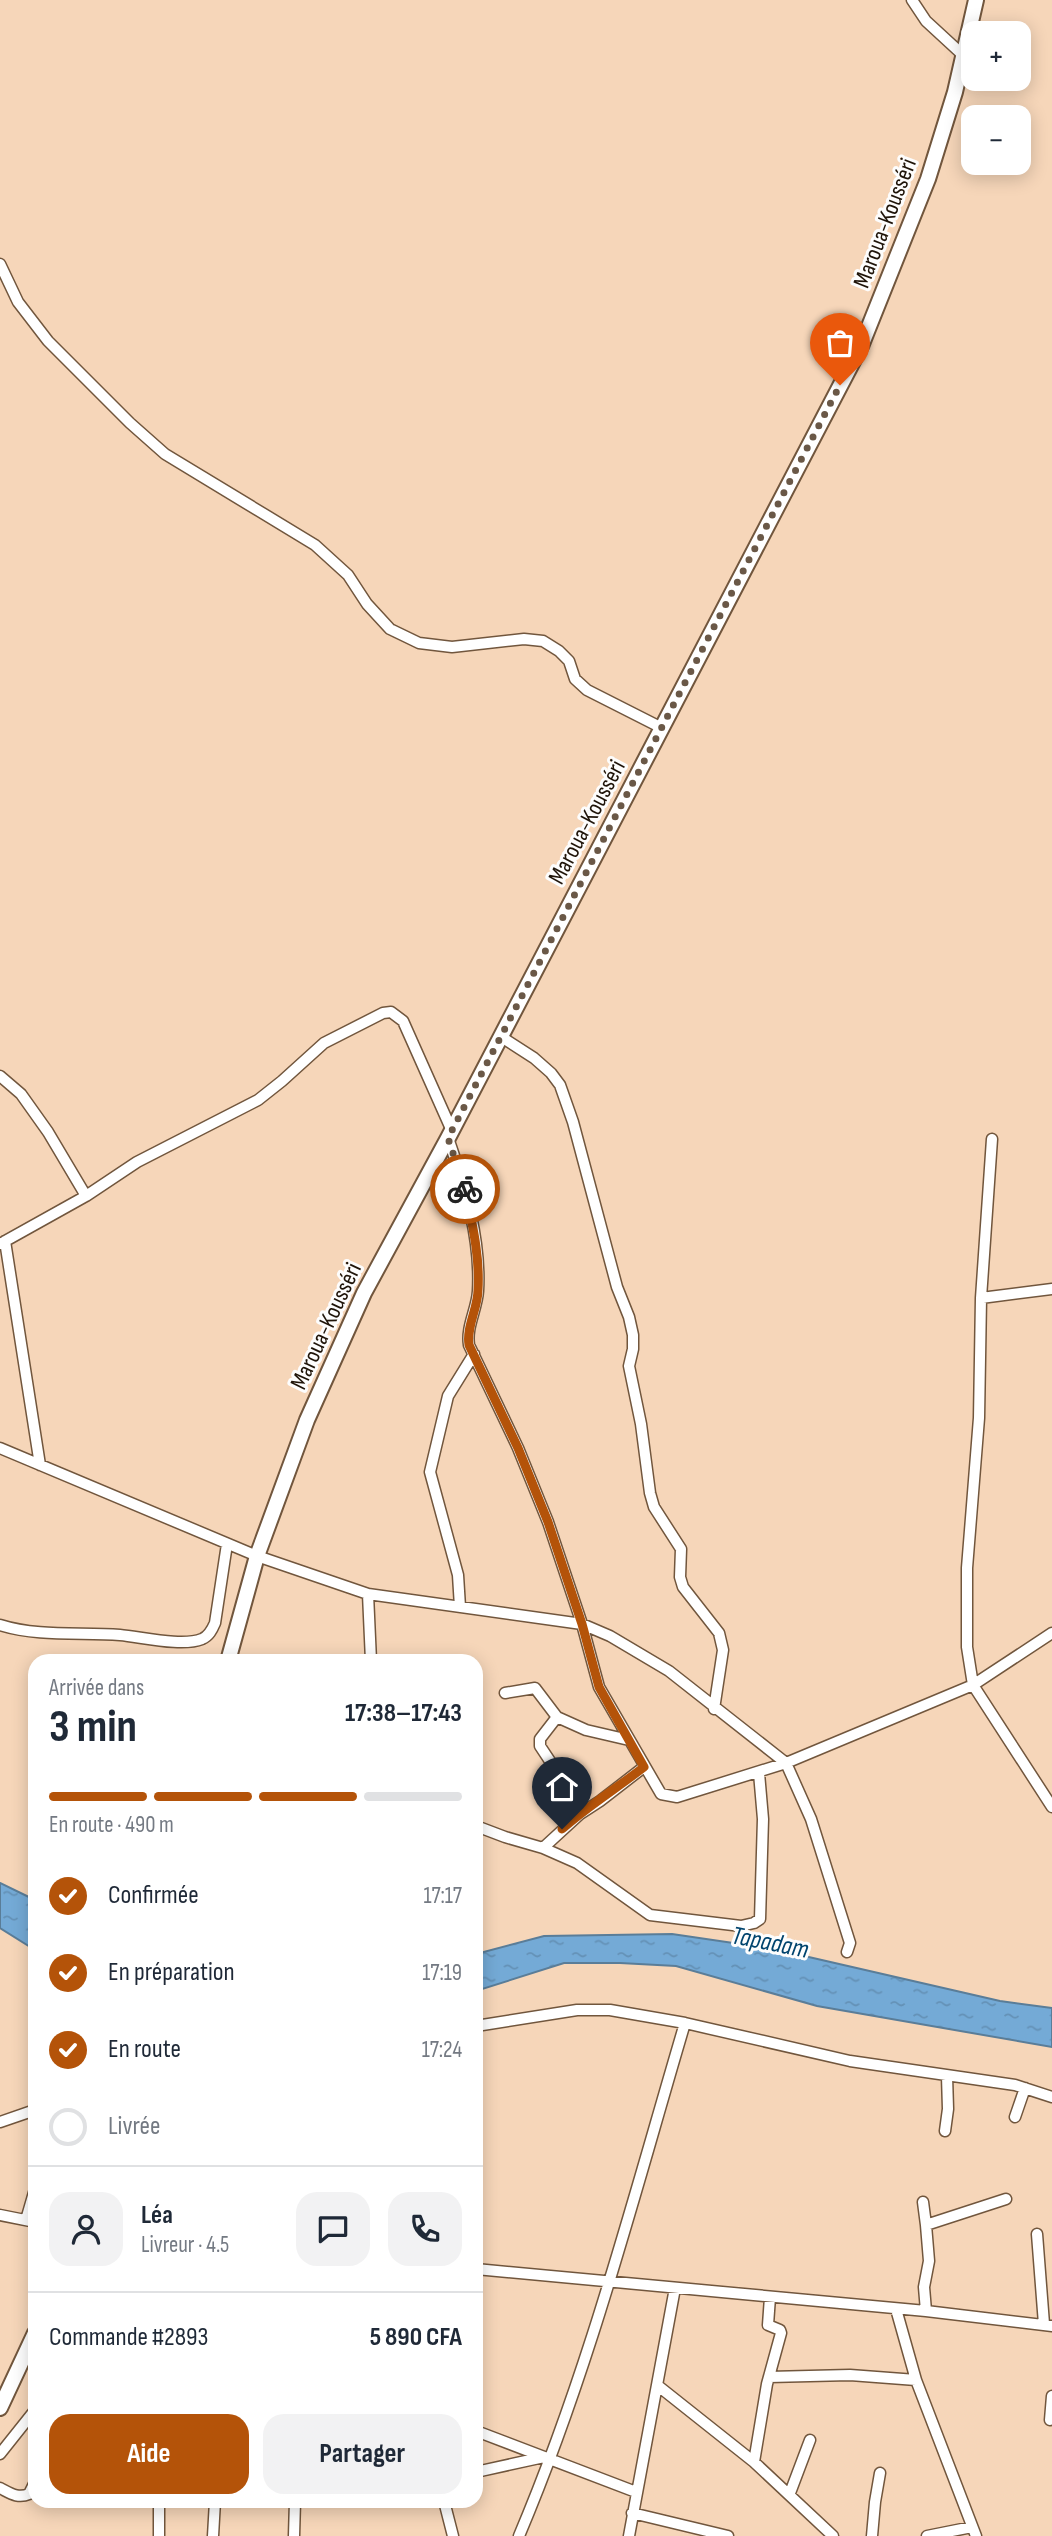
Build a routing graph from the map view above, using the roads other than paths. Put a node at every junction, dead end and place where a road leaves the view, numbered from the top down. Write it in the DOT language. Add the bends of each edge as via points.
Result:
graph roads {
  1 [pos="912,0"];
  2 [pos="976,0"];
  3 [pos="972,21"];
  4 [pos="961,54"];
  5 [pos="961,69"];
  6 [pos="0,264"];
  7 [pos="662,728"];
  8 [pos="500,1035"];
  9 [pos="0,1076"];
  10 [pos="450,1134"];
  11 [pos="992,1139"];
  12 [pos="86,1196"];
  13 [pos="2,1242"];
  14 [pos="1052,1289"];
  15 [pos="981,1298"];
  16 [pos="474,1354"];
  17 [pos="0,1448"];
  18 [pos="40,1465"];
  19 [pos="227,1544"];
  20 [pos="257,1556"];
  21 [pos="368,1594"];
  22 [pos="460,1608"];
  23 [pos="582,1624"];
  24 [pos="0,1625"];
  25 [pos="1052,1633"];
  26 [pos="230,1654"];
  27 [pos="371,1654"];
  28 [pos="973,1685"];
  29 [pos="505,1693"];
  30 [pos="714,1709"];
  31 [pos="557,1717"];
  32 [pos="629,1740"];
  33 [pos="786,1763"];
  34 [pos="644,1767"];
  35 [pos="759,1773"];
  36 [pos="1052,1807"];
  37 [pos="583,1811"];
  38 [pos="483,1829"];
  39 [pos="543,1848"];
  40 [pos="847,1952"];
  41 [pos="685,2023"];
  42 [pos="483,2025"];
  43 [pos="947,2076"];
  44 [pos="1025,2088"];
  45 [pos="1052,2097"];
  46 [pos="28,2112"];
  47 [pos="1015,2117"];
  48 [pos="0,2122"];
  49 [pos="945,2131"];
  50 [pos="1006,2199"];
  51 [pos="923,2202"];
  52 [pos="1,2216"];
  53 [pos="28,2220"];
  54 [pos="926,2225"];
  55 [pos="1037,2234"];
  56 [pos="483,2270"];
  57 [pos="608,2281"];
  58 [pos="675,2288"];
  59 [pos="770,2297"];
  60 [pos="896,2309"];
  61 [pos="926,2311"];
  62 [pos="1048,2325"];
  63 [pos="28,2348"];
  64 [pos="769,2376"];
  65 [pos="915,2380"];
  66 [pos="657,2385"];
  67 [pos="1052,2396"];
  68 [pos="0,2408"];
  69 [pos="28,2419"];
  70 [pos="1050,2420"];
  71 [pos="483,2434"];
  72 [pos="810,2440"];
  73 [pos="0,2454"];
  74 [pos="548,2458"];
  75 [pos="754,2462"];
  76 [pos="483,2471"];
  77 [pos="880,2473"];
  78 [pos="0,2488"];
  79 [pos="636,2492"];
  80 [pos="790,2493"];
  81 [pos="28,2494"];
  82 [pos="159,2508"];
  83 [pos="215,2508"];
  84 [pos="295,2508"];
  85 [pos="446,2508"];
  86 [pos="632,2513"];
  87 [pos="974,2531"];
  88 [pos="159,2536"];
  89 [pos="213,2536"];
  90 [pos="294,2536"];
  91 [pos="453,2536"];
  92 [pos="519,2536"];
  93 [pos="629,2536"];
  94 [pos="728,2536"];
  95 [pos="833,2536"];
  96 [pos="872,2536"];
  97 [pos="927,2536"];
  1 -- 4 [label="street" via="926,21"];
  2 -- 3 [label="highway, Maroua-Kousséri"];
  5 -- 7 [label="highway, Maroua-Kousséri" via="928,179 862,344"];
  6 -- 7 [label="street" via="18,302 48,341 130,423 165,454 315,545 348,575 366,604 390,629 419,643 452,647 543,641 569,661 575,678 587,690"];
  7 -- 8 [label="highway, Maroua-Kousséri"];
  8 -- 10 [label="highway, Maroua-Kousséri"];
  8 -- 30 [label="street" via="551,1073 573,1122 633,1335 629,1366 650,1493 681,1549 683,1587 719,1633 722,1671"];
  9 -- 12 [label="street" via="21,1094"];
  10 -- 12 [label="street" via="403,1021 391,1012 383,1013 324,1042 258,1100 136,1162"];
  10 -- 16 [label="street" via="476,1243 478,1291 468,1339"];
  10 -- 20 [label="highway, Maroua-Kousséri" via="364,1293 307,1420"];
  11 -- 15 [label="street"];
  12 -- 13 [label="street"];
  13 -- 18 [label="street"];
  14 -- 15 [label="street"];
  15 -- 28 [label="street" via="979,1418 967,1568 967,1647"];
  16 -- 22 [label="street" via="448,1396 430,1472 458,1575"];
  16 -- 23 [label="street" via="534,1488"];
  17 -- 18 [label="street"];
  18 -- 19 [label="street"];
  19 -- 20 [label="street"];
  19 -- 24 [label="street" via="215,1623 202,1639 189,1642"];
  20 -- 21 [label="street"];
  20 -- 26 [label="highway, Maroua-Kousséri"];
  21 -- 22 [label="street"];
  21 -- 27 [label="street"];
  22 -- 23 [label="street"];
  23 -- 30 [label="street" via="669,1671"];
  23 -- 32 [label="street" via="599,1687"];
  25 -- 28 [label="street"];
  28 -- 33 [label="street"];
  28 -- 36 [label="street"];
  29 -- 31 [label="street" via="535,1688"];
  30 -- 33 [label="street"];
  31 -- 32 [label="street" via="586,1730"];
  31 -- 37 [label="street" via="540,1746"];
  32 -- 34 [label="street"];
  33 -- 35 [label="street"];
  33 -- 40 [label="street" via="811,1819 850,1943"];
  34 -- 35 [label="street" via="656,1788 668,1797"];
  34 -- 37 [label="street"];
  35 -- 39 [label="street" via="762,1890 760,1919 754,1923 741,1926 650,1915 577,1863"];
  37 -- 39 [label="street"];
  38 -- 39 [label="street"];
  41 -- 42 [label="street" via="577,2010"];
  41 -- 43 [label="street" via="850,2061"];
  41 -- 57 [label="street"];
  43 -- 44 [label="street"];
  43 -- 49 [label="street"];
  44 -- 45 [label="street"];
  44 -- 47 [label="street"];
  46 -- 48 [label="street"];
  50 -- 54 [label="street"];
  51 -- 54 [label="street"];
  52 -- 53 [label="street"];
  54 -- 61 [label="street"];
  55 -- 62 [label="street"];
  56 -- 57 [label="street"];
  57 -- 58 [label="street"];
  57 -- 74 [label="street"];
  58 -- 59 [label="street"];
  58 -- 66 [label="street"];
  59 -- 60 [label="street"];
  59 -- 64 [label="street" via="768,2325 781,2331"];
  60 -- 61 [label="street"];
  60 -- 65 [label="street"];
  61 -- 62 [label="street"];
  63 -- 68 [label="highway"];
  64 -- 65 [label="street"];
  64 -- 75 [label="street"];
  65 -- 87 [label="street"];
  66 -- 75 [label="street"];
  66 -- 79 [label="street"];
  67 -- 70 [label="street"];
  69 -- 73 [label="street"];
  71 -- 74 [label="street"];
  72 -- 80 [label="street"];
  74 -- 76 [label="street"];
  74 -- 79 [label="street"];
  74 -- 92 [label="street"];
  75 -- 80 [label="street"];
  77 -- 96 [label="street"];
  78 -- 81 [label="street" via="15,2496"];
  79 -- 86 [label="street"];
  80 -- 95 [label="street"];
  82 -- 88 [label="street"];
  83 -- 89 [label="street"];
  84 -- 90 [label="street"];
  85 -- 91 [label="street"];
  86 -- 93 [label="street"];
  86 -- 94 [label="street"];
  87 -- 97 [label="street"];
}
